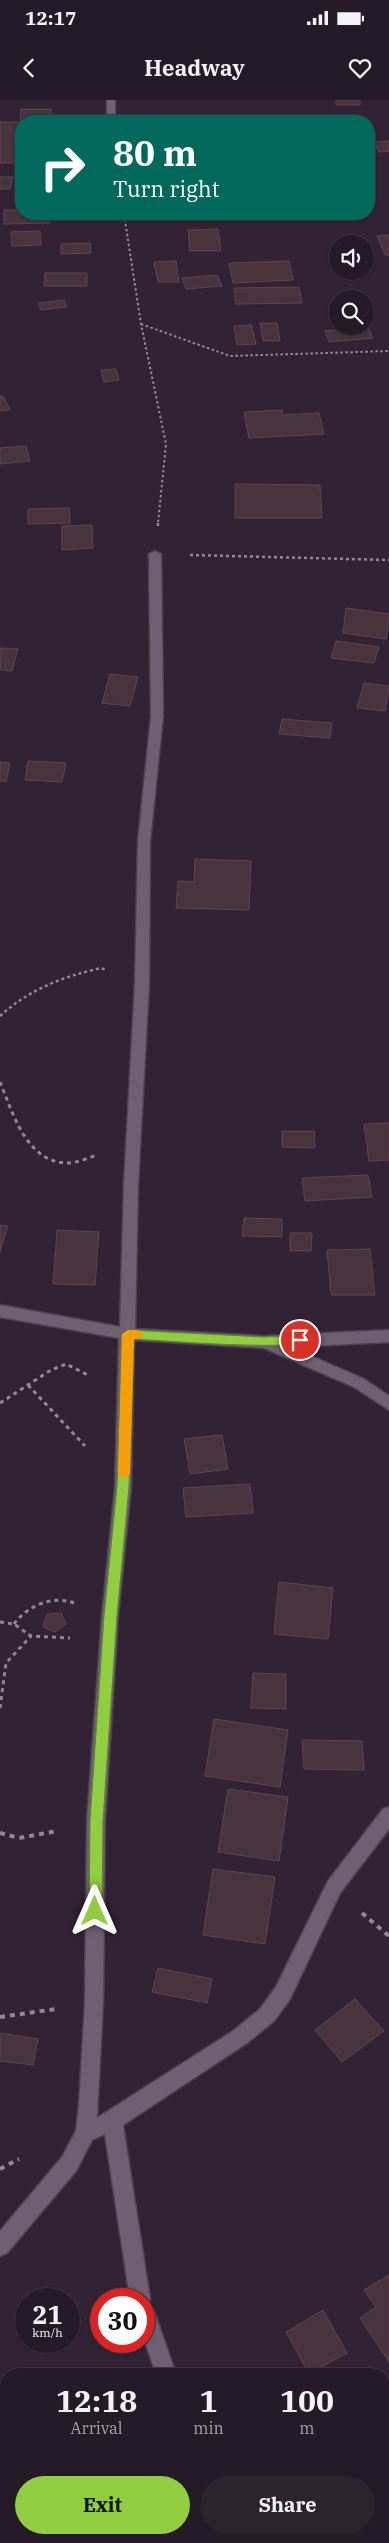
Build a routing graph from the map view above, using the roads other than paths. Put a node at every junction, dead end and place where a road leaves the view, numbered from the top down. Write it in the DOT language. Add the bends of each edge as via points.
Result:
graph roads {
  1 [pos="112,100"];
  2 [pos="111,115"];
  3 [pos="155,554"];
  4 [pos="0,1311"];
  5 [pos="128,1334"];
  6 [pos="389,1336"];
  7 [pos="264,1342"];
  8 [pos="389,1404"];
  9 [pos="389,1815"];
  10 [pos="113,2121"];
  11 [pos="85,2133"];
  12 [pos="0,2246"];
  13 [pos="138,2288"];
  14 [pos="155,2342"];
  15 [pos="164,2368"];
  1 -- 2 [label="street"];
  3 -- 5 [label="street" via="157,716 144,842 142,983 131,1184"];
  4 -- 5 [label="street"];
  5 -- 7 [label="street"];
  5 -- 11 [label="street" via="123,1487 110,1616 96,1820 94,2003 90,2105"];
  6 -- 7 [label="street"];
  7 -- 8 [label="street" via="359,1383"];
  9 -- 10 [label="street" via="334,1887 283,1993 267,2015 240,2037"];
  10 -- 11 [label="street"];
  10 -- 13 [label="street"];
  11 -- 12 [label="street" via="69,2164"];
  14 -- 15 [label="street"];
}
